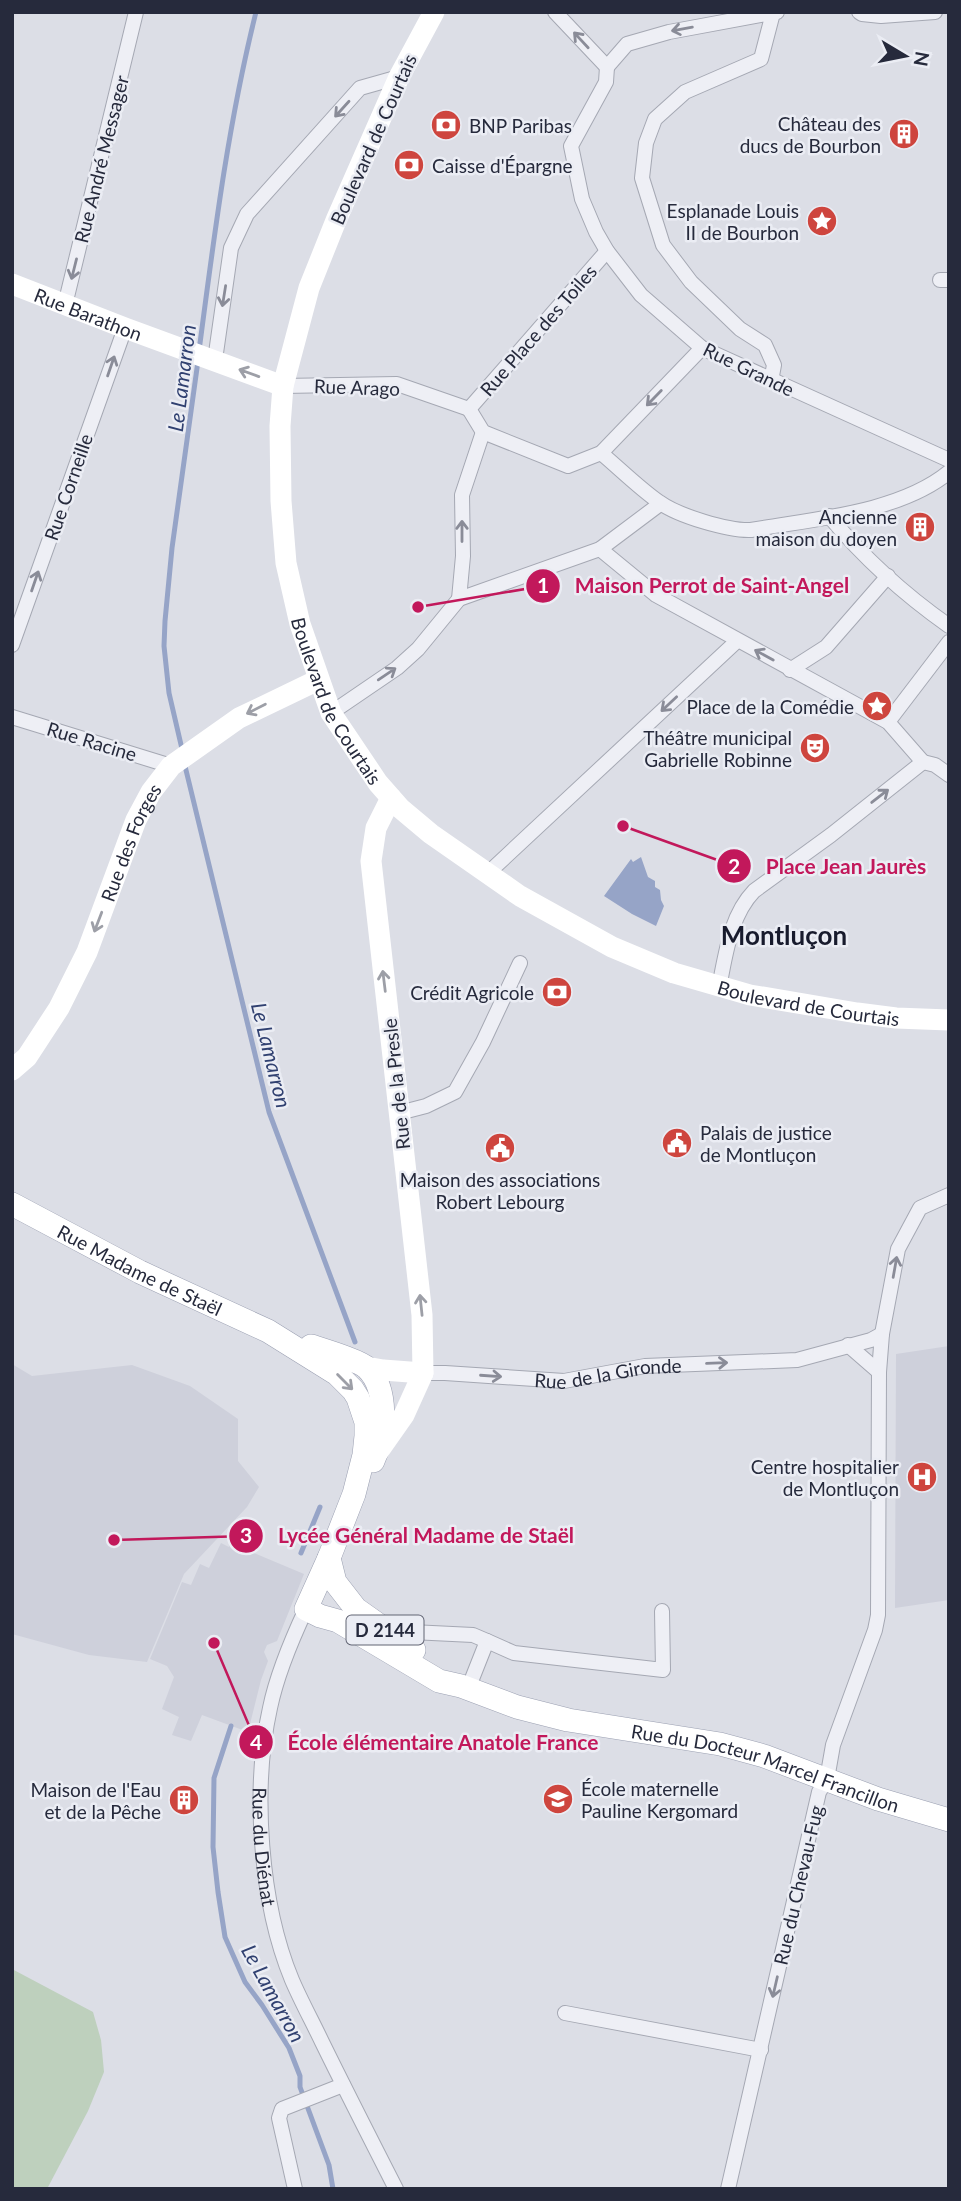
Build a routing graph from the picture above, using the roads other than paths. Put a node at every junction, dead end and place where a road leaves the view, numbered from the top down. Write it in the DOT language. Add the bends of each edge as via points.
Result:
graph roads {
  1 [pos="136,12"];
  2 [pos="434,12"];
  3 [pos="555,12"];
  4 [pos="859,12"];
  5 [pos="935,12"];
  6 [pos="775,13"];
  7 [pos="607,67"];
  8 [pos="399,77"];
  9 [pos="607,251"];
  10 [pos="12,284"];
  11 [pos="65,305"];
  12 [pos="125,328"];
  13 [pos="702,348"];
  14 [pos="215,360"];
  15 [pos="771,381"];
  16 [pos="284,386"];
  17 [pos="468,409"];
  18 [pos="483,432"];
  19 [pos="601,453"];
  20 [pos="949,460"];
  21 [pos="949,472"];
  22 [pos="660,504"];
  23 [pos="829,516"];
  24 [pos="600,549"];
  25 [pos="888,576"];
  26 [pos="458,599"];
  27 [pos="949,626"];
  28 [pos="737,641"];
  29 [pos="949,642"];
  30 [pos="12,645"];
  31 [pos="790,670"];
  32 [pos="318,680"];
  33 [pos="331,713"];
  34 [pos="12,717"];
  35 [pos="888,722"];
  36 [pos="923,762"];
  37 [pos="171,766"];
  38 [pos="947,771"];
  39 [pos="391,798"];
  40 [pos="487,874"];
  41 [pos="520,963"];
  42 [pos="719,988"];
  43 [pos="949,1020"];
  44 [pos="12,1070"];
  45 [pos="399,1113"];
  46 [pos="949,1195"];
  47 [pos="12,1204"];
  48 [pos="268,1331"];
  49 [pos="882,1334"];
  50 [pos="848,1345"];
  51 [pos="366,1367"];
  52 [pos="879,1372"];
  53 [pos="423,1373"];
  54 [pos="375,1416"];
  55 [pos="376,1455"];
  56 [pos="354,1494"];
  57 [pos="329,1558"];
  58 [pos="306,1609"];
  59 [pos="662,1611"];
  60 [pos="386,1630"];
  61 [pos="487,1641"];
  62 [pos="464,1687"];
  63 [pos="827,1779"];
  64 [pos="949,1821"];
  65 [pos="565,2013"];
  66 [pos="761,2050"];
  67 [pos="344,2085"];
  68 [pos="295,2189"];
  69 [pos="396,2189"];
  70 [pos="728,2189"];
  1 -- 11 [label="street, Rue André Messager, one-way"];
  2 -- 8 [label="main road, Boulevard de Courtais"];
  7 -- 3 [label="street, one-way"];
  4 -- 5 [label="street" via="881,16"];
  6 -- 7 [label="street, one-way" via="627,44"];
  6 -- 15 [label="street" via="761,59 685,92 655,119 646,143 642,178 663,245 691,282 765,345 774,365"];
  7 -- 9 [label="street, Rue Grande" via="606,82 571,146 582,199"];
  8 -- 14 [label="street, one-way" via="360,88 247,214 232,248"];
  8 -- 16 [label="main road, Boulevard de Courtais" via="309,288"];
  9 -- 13 [label="street, Rue Grande" via="641,295"];
  9 -- 17 [label="street, Rue Place des Toiles"];
  10 -- 11 [label="main road, Rue Barathon"];
  11 -- 12 [label="main road, Rue Barathon"];
  12 -- 14 [label="main road, Rue Barathon"];
  30 -- 12 [label="street, Rue Corneille, one-way"];
  13 -- 15 [label="street, Rue Grande"];
  13 -- 19 [label="street, one-way"];
  16 -- 14 [label="main road, Rue Barathon, one-way"];
  15 -- 20 [label="street, Rue Grande"];
  16 -- 17 [label="street, Rue Arago" via="397,384"];
  16 -- 32 [label="main road, Boulevard de Courtais" via="280,426 286,563"];
  17 -- 18 [label="street"];
  18 -- 19 [label="street" via="569,466"];
  26 -- 18 [label="street, one-way" via="463,495"];
  19 -- 22 [label="street"];
  21 -- 23 [label="street" via="907,498"];
  22 -- 23 [label="street" via="738,531"];
  22 -- 24 [label="street"];
  23 -- 25 [label="street"];
  24 -- 26 [label="street"];
  24 -- 28 [label="street" via="656,595"];
  25 -- 27 [label="street"];
  25 -- 31 [label="street" via="826,647"];
  33 -- 26 [label="street, one-way" via="397,668"];
  31 -- 28 [label="street, one-way"];
  28 -- 40 [label="street, one-way"];
  29 -- 35 [label="street"];
  31 -- 35 [label="street"];
  32 -- 33 [label="main road, Boulevard de Courtais"];
  32 -- 37 [label="main road, Rue des Forges, one-way" via="239,718"];
  33 -- 39 [label="main road, Boulevard de Courtais"];
  34 -- 37 [label="street, Rue Racine"];
  35 -- 36 [label="street"];
  36 -- 38 [label="street"];
  42 -- 36 [label="street, one-way" via="744,902"];
  37 -- 44 [label="main road, Rue des Forges, one-way" via="136,820 87,952 58,1008 27,1057"];
  39 -- 40 [label="main road, Boulevard de Courtais"];
  45 -- 39 [label="main road, Rue de la Presle, one-way" via="371,861 379,818"];
  40 -- 42 [label="main road, Boulevard de Courtais" via="619,950"];
  41 -- 45 [label="street" via="455,1092"];
  42 -- 43 [label="main road, Boulevard de Courtais" via="857,1013"];
  53 -- 45 [label="main road, Rue de la Presle, one-way" via="422,1315"];
  49 -- 46 [label="street, Rue du Chevau-Fug, one-way" via="898,1249 920,1208"];
  47 -- 48 [label="main road, Rue Madame de Staël" via="140,1272"];
  48 -- 51 [label="main road, Rue Madame de Staël"];
  48 -- 54 [label="main road, Rue Madame de Staël, one-way" via="344,1379"];
  49 -- 50 [label="street, Rue de la Gironde"];
  49 -- 52 [label="street, Rue du Chevau-Fug"];
  50 -- 52 [label="street"];
  53 -- 50 [label="street, Rue de la Gironde, one-way" via="564,1381 645,1366 797,1360"];
  51 -- 53 [label="main road, Rue de la Gironde"];
  51 -- 54 [label="main road" via="374,1380"];
  52 -- 63 [label="street, Rue du Chevau-Fug" via="878,1615 835,1740"];
  53 -- 55 [label="main road" via="404,1415"];
  54 -- 55 [label="main road, Rue du Diénat" via="382,1431"];
  54 -- 56 [label="main road, Rue du Diénat"];
  55 -- 56 [label="main road, Rue du Diénat"];
  56 -- 57 [label="main road, Rue du Diénat"];
  57 -- 58 [label="main road, Rue du Diénat"];
  57 -- 60 [label="main road, Rue du Docteur Marcel Francillon / D 2144" via="335,1582 356,1609"];
  58 -- 62 [label="main road, Rue du Docteur Marcel Francillon / D 2144" via="338,1621 439,1681"];
  58 -- 67 [label="street, Rue du Diénat" via="286,1653 270,1708 263,1756 263,1856 275,1925 292,1978"];
  59 -- 61 [label="street" via="663,1670 514,1653"];
  60 -- 61 [label="street" via="473,1635"];
  60 -- 62 [label="main road, Rue du Docteur Marcel Francillon / D 2144"];
  61 -- 62 [label="street"];
  62 -- 63 [label="main road, Rue du Docteur Marcel Francillon / D 2144" via="568,1720 720,1744"];
  63 -- 64 [label="main road, Rue du Docteur Marcel Francillon / D 2144"];
  63 -- 66 [label="street, Rue du Chevau-Fug, one-way" via="819,1792"];
  65 -- 66 [label="street"];
  66 -- 70 [label="street, Rue du Chevau-Fug"];
  67 -- 68 [label="street" via="282,2109 279,2118"];
  67 -- 69 [label="street, Rue du Diénat"];
}
